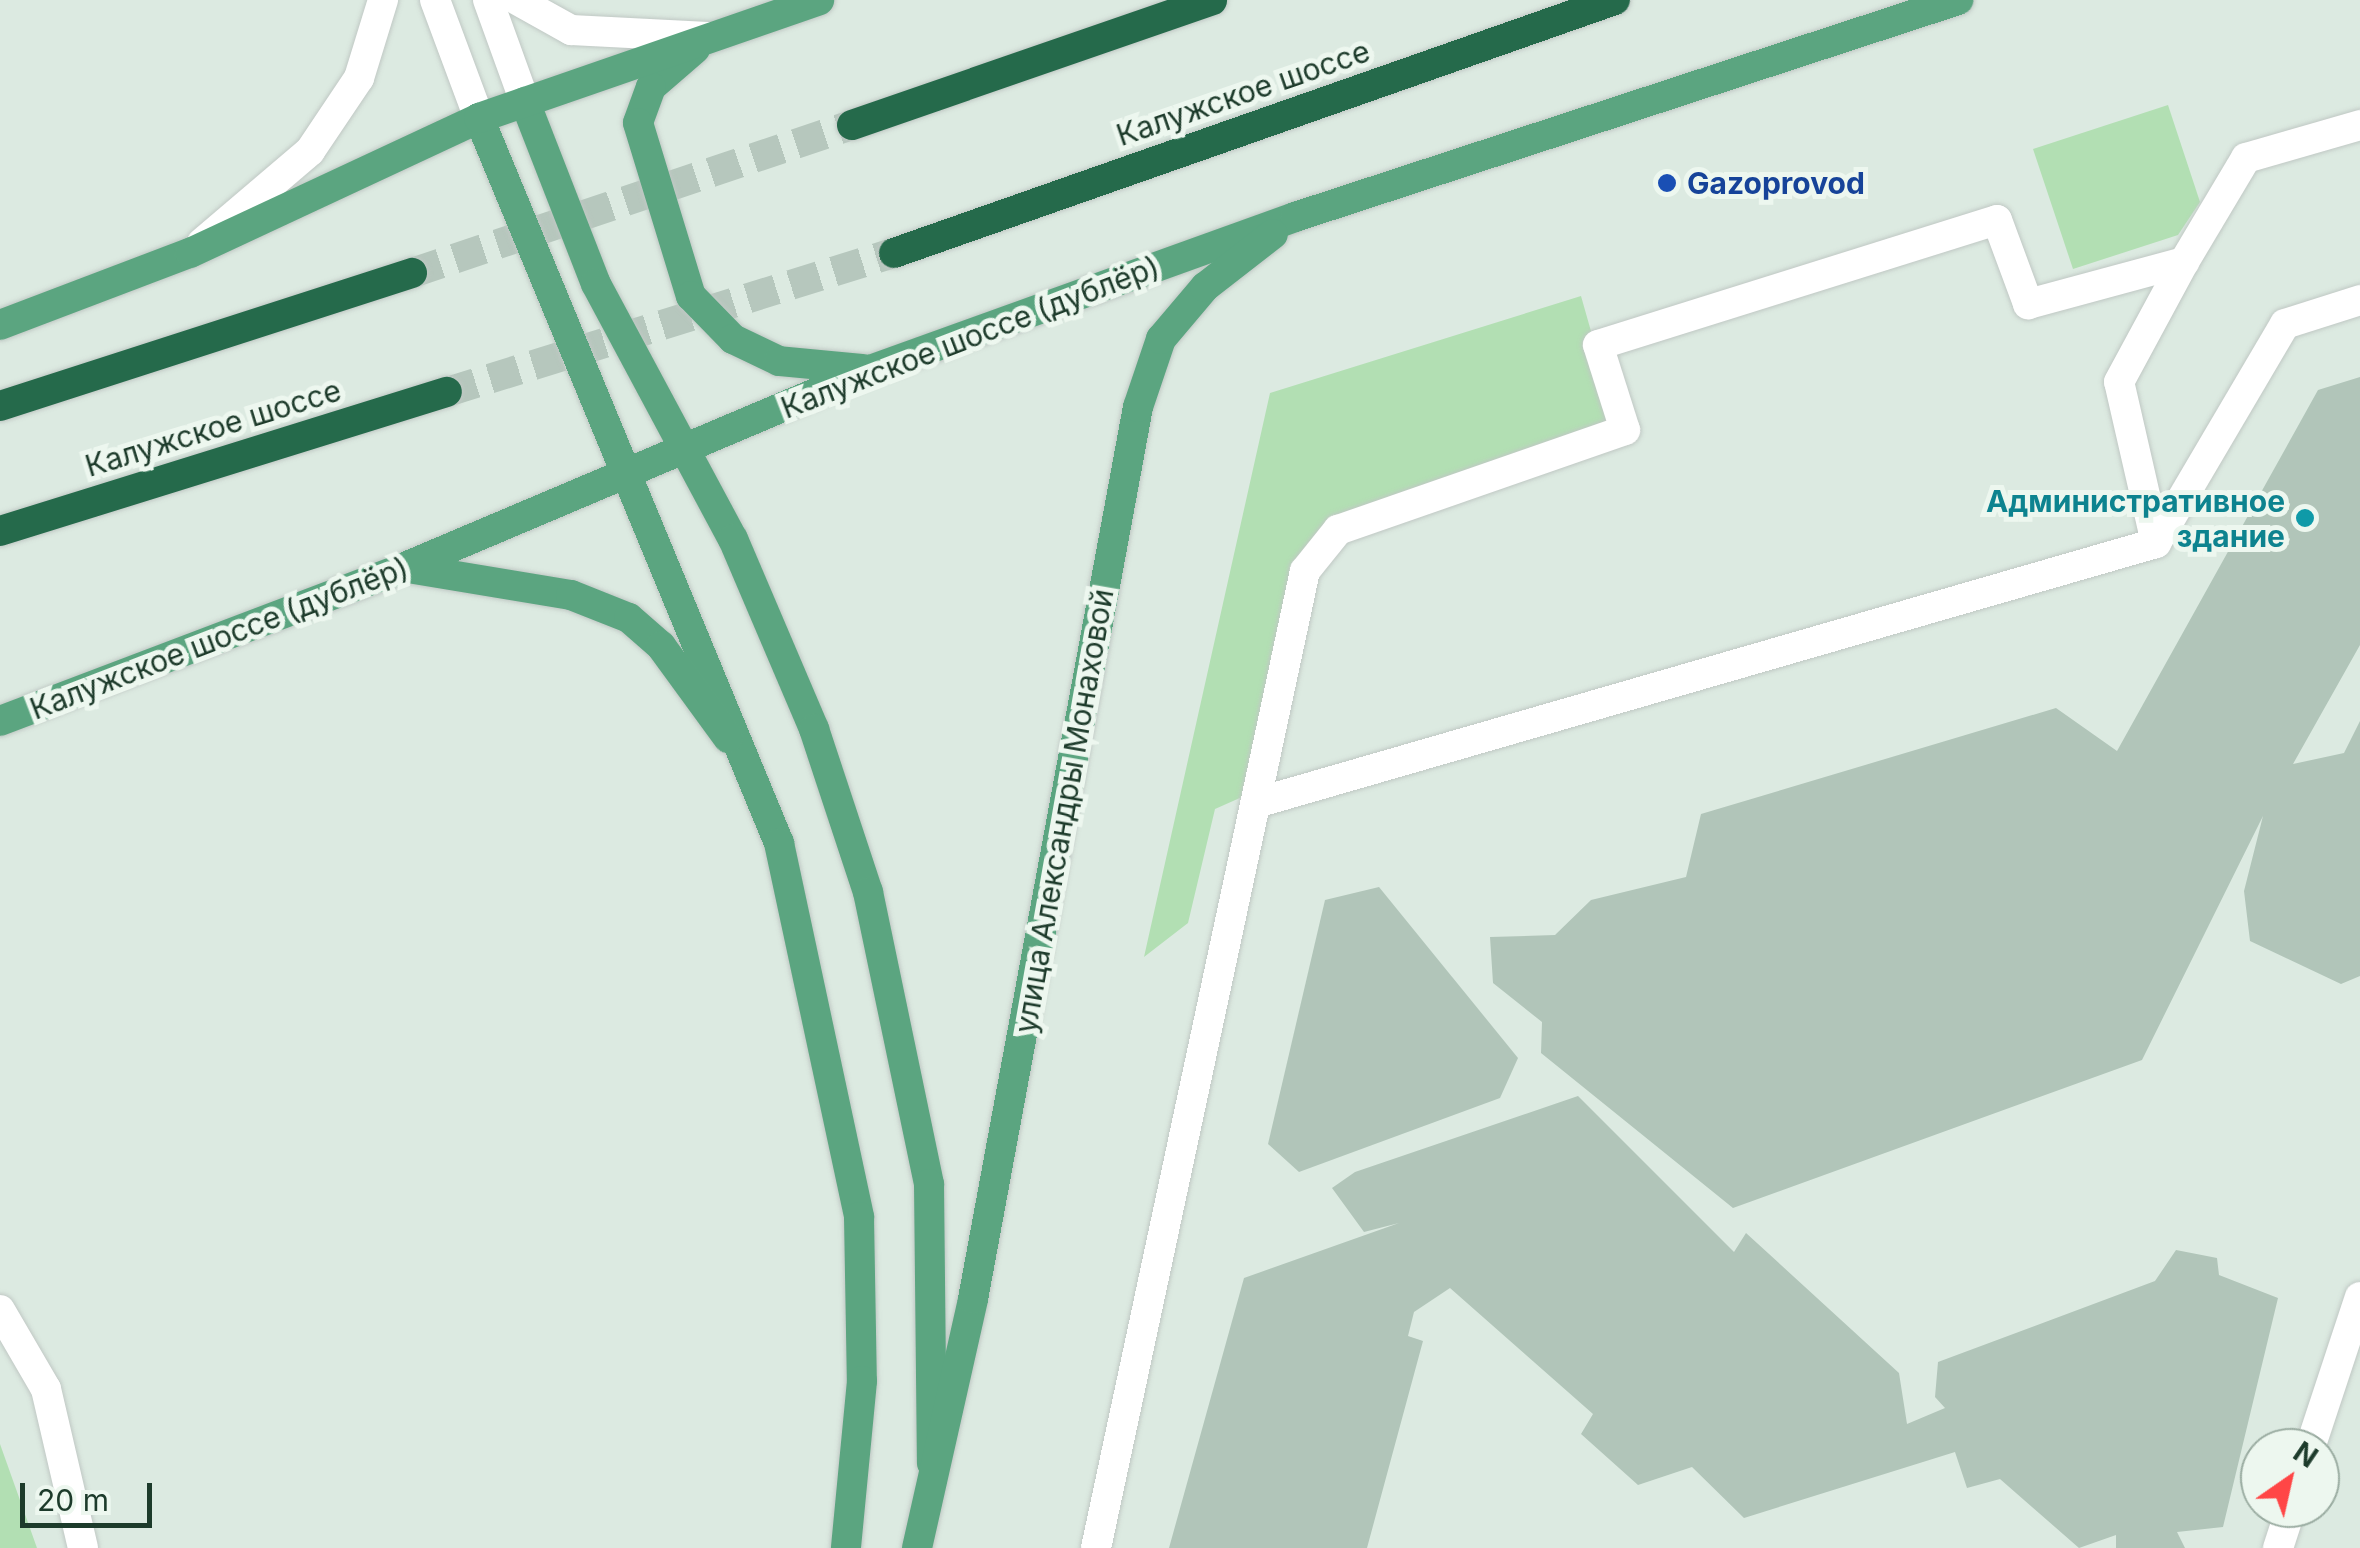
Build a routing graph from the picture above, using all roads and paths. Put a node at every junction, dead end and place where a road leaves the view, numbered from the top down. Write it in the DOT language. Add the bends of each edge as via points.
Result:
graph roads {
  1 [pos="383,0"];
  2 [pos="435,0"];
  3 [pos="488,0"];
  4 [pos="517,0"];
  5 [pos="819,0"];
  6 [pos="1212,0"];
  7 [pos="1615,0"];
  8 [pos="1958,0"];
  9 [pos="708,37"];
  10 [pos="525,102"];
  11 [pos="479,118"];
  12 [pos="852,125"];
  13 [pos="2360,125"];
  14 [pos="1295,216"];
  15 [pos="190,253"];
  16 [pos="894,253"];
  17 [pos="2184,262"];
  18 [pos="412,273"];
  19 [pos="2360,300"];
  20 [pos="0,325"];
  21 [pos="870,370"];
  22 [pos="447,392"];
  23 [pos="0,406"];
  24 [pos="684,449"];
  25 [pos="629,472"];
  26 [pos="0,531"];
  27 [pos="2156,542"];
  28 [pos="406,568"];
  29 [pos="0,721"];
  30 [pos="752,772"];
  31 [pos="1256,802"];
  32 [pos="2360,1297"];
  33 [pos="0,1310"];
  34 [pos="2317,1428"];
  35 [pos="932,1462"];
  36 [pos="83,1548"];
  37 [pos="846,1548"];
  38 [pos="917,1548"];
  39 [pos="1096,1548"];
  1 -- 15 [label="street" via="359,78 310,151"];
  2 -- 11 [label="street"];
  3 -- 10 [label="street"];
  4 -- 9 [label="street" via="570,30"];
  5 -- 9 [label="main road"];
  6 -- 12 [label="highway"];
  7 -- 16 [label="highway, Калужское шоссе"];
  8 -- 14 [label="main road, Калужское шоссе (дублёр)"];
  9 -- 10 [label="main road"];
  9 -- 21 [label="main road" via="651,87 638,123 691,296 733,339 779,361"];
  10 -- 11 [label="main road"];
  10 -- 24 [label="main road, улица Александры Монаховой" via="596,284"];
  11 -- 15 [label="main road"];
  11 -- 25 [label="main road"];
  13 -- 17 [label="street" via="2246,158"];
  14 -- 21 [label="main road, Калужское шоссе (дублёр)"];
  14 -- 35 [label="main road, улица Александры Монаховой" via="1206,287 1160,339 1138,407 973,1300"];
  15 -- 20 [label="main road"];
  17 -- 27 [label="street" via="2120,382"];
  17 -- 31 [label="street" via="2028,304 1997,220 1598,345 1626,430 1338,530 1305,570"];
  18 -- 23 [label="highway"];
  19 -- 27 [label="street" via="2285,324"];
  21 -- 24 [label="main road, Калужское шоссе (дублёр)"];
  22 -- 26 [label="highway, Калужское шоссе"];
  24 -- 25 [label="main road, Калужское шоссе (дублёр)"];
  24 -- 35 [label="main road, улица Александры Монаховой" via="733,539 814,729 898,1008 929,1184"];
  25 -- 28 [label="main road, Калужское шоссе (дублёр)"];
  25 -- 30 [label="main road"];
  27 -- 31 [label="street"];
  28 -- 29 [label="main road, Калужское шоссе (дублёр)"];
  28 -- 30 [label="main road" via="571,595 629,618 662,646"];
  30 -- 37 [label="main road" via="829,1043 859,1217 862,1381"];
  31 -- 39 [label="street"];
  32 -- 34 [label="street"];
  33 -- 36 [label="street" via="46,1389"];
  35 -- 38 [label="main road, улица Александры Монаховой"];
}
